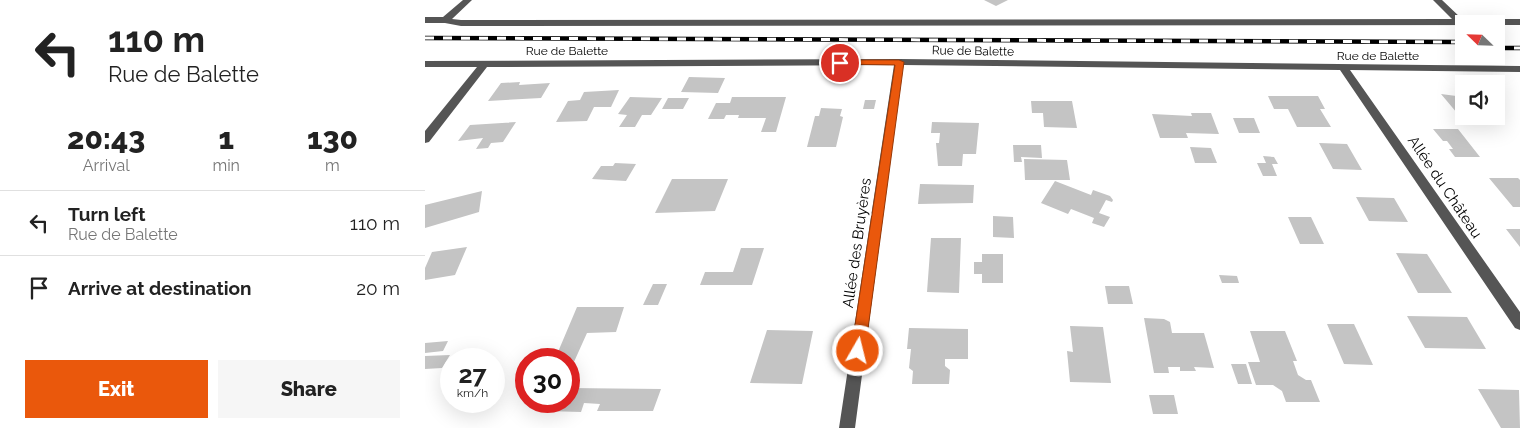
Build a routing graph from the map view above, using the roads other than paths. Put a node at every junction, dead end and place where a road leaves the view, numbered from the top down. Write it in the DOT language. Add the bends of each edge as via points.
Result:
graph roads {
  1 [pos="468,0"];
  2 [pos="1437,0"];
  3 [pos="1455,17"];
  4 [pos="425,20"];
  5 [pos="445,20"];
  6 [pos="1455,21"];
  7 [pos="1505,22"];
  8 [pos="1520,22"];
  9 [pos="899,62"];
  10 [pos="425,64"];
  11 [pos="484,64"];
  12 [pos="1344,68"];
  13 [pos="1520,69"];
  14 [pos="425,139"];
  15 [pos="1520,324"];
  16 [pos="847,428"];
  1 -- 5 [label="street"];
  2 -- 3 [label="street"];
  4 -- 5 [label="street"];
  5 -- 6 [label="street" via="461,23"];
  7 -- 8 [label="street"];
  9 -- 11 [label="street, Rue de Balette"];
  9 -- 12 [label="street, Rue de Balette"];
  9 -- 16 [label="street, Allée des Bruyères"];
  10 -- 11 [label="street, Rue de Balette"];
  11 -- 14 [label="street"];
  12 -- 13 [label="street, Rue de Balette"];
  12 -- 15 [label="street, Allée du Château"];
}
